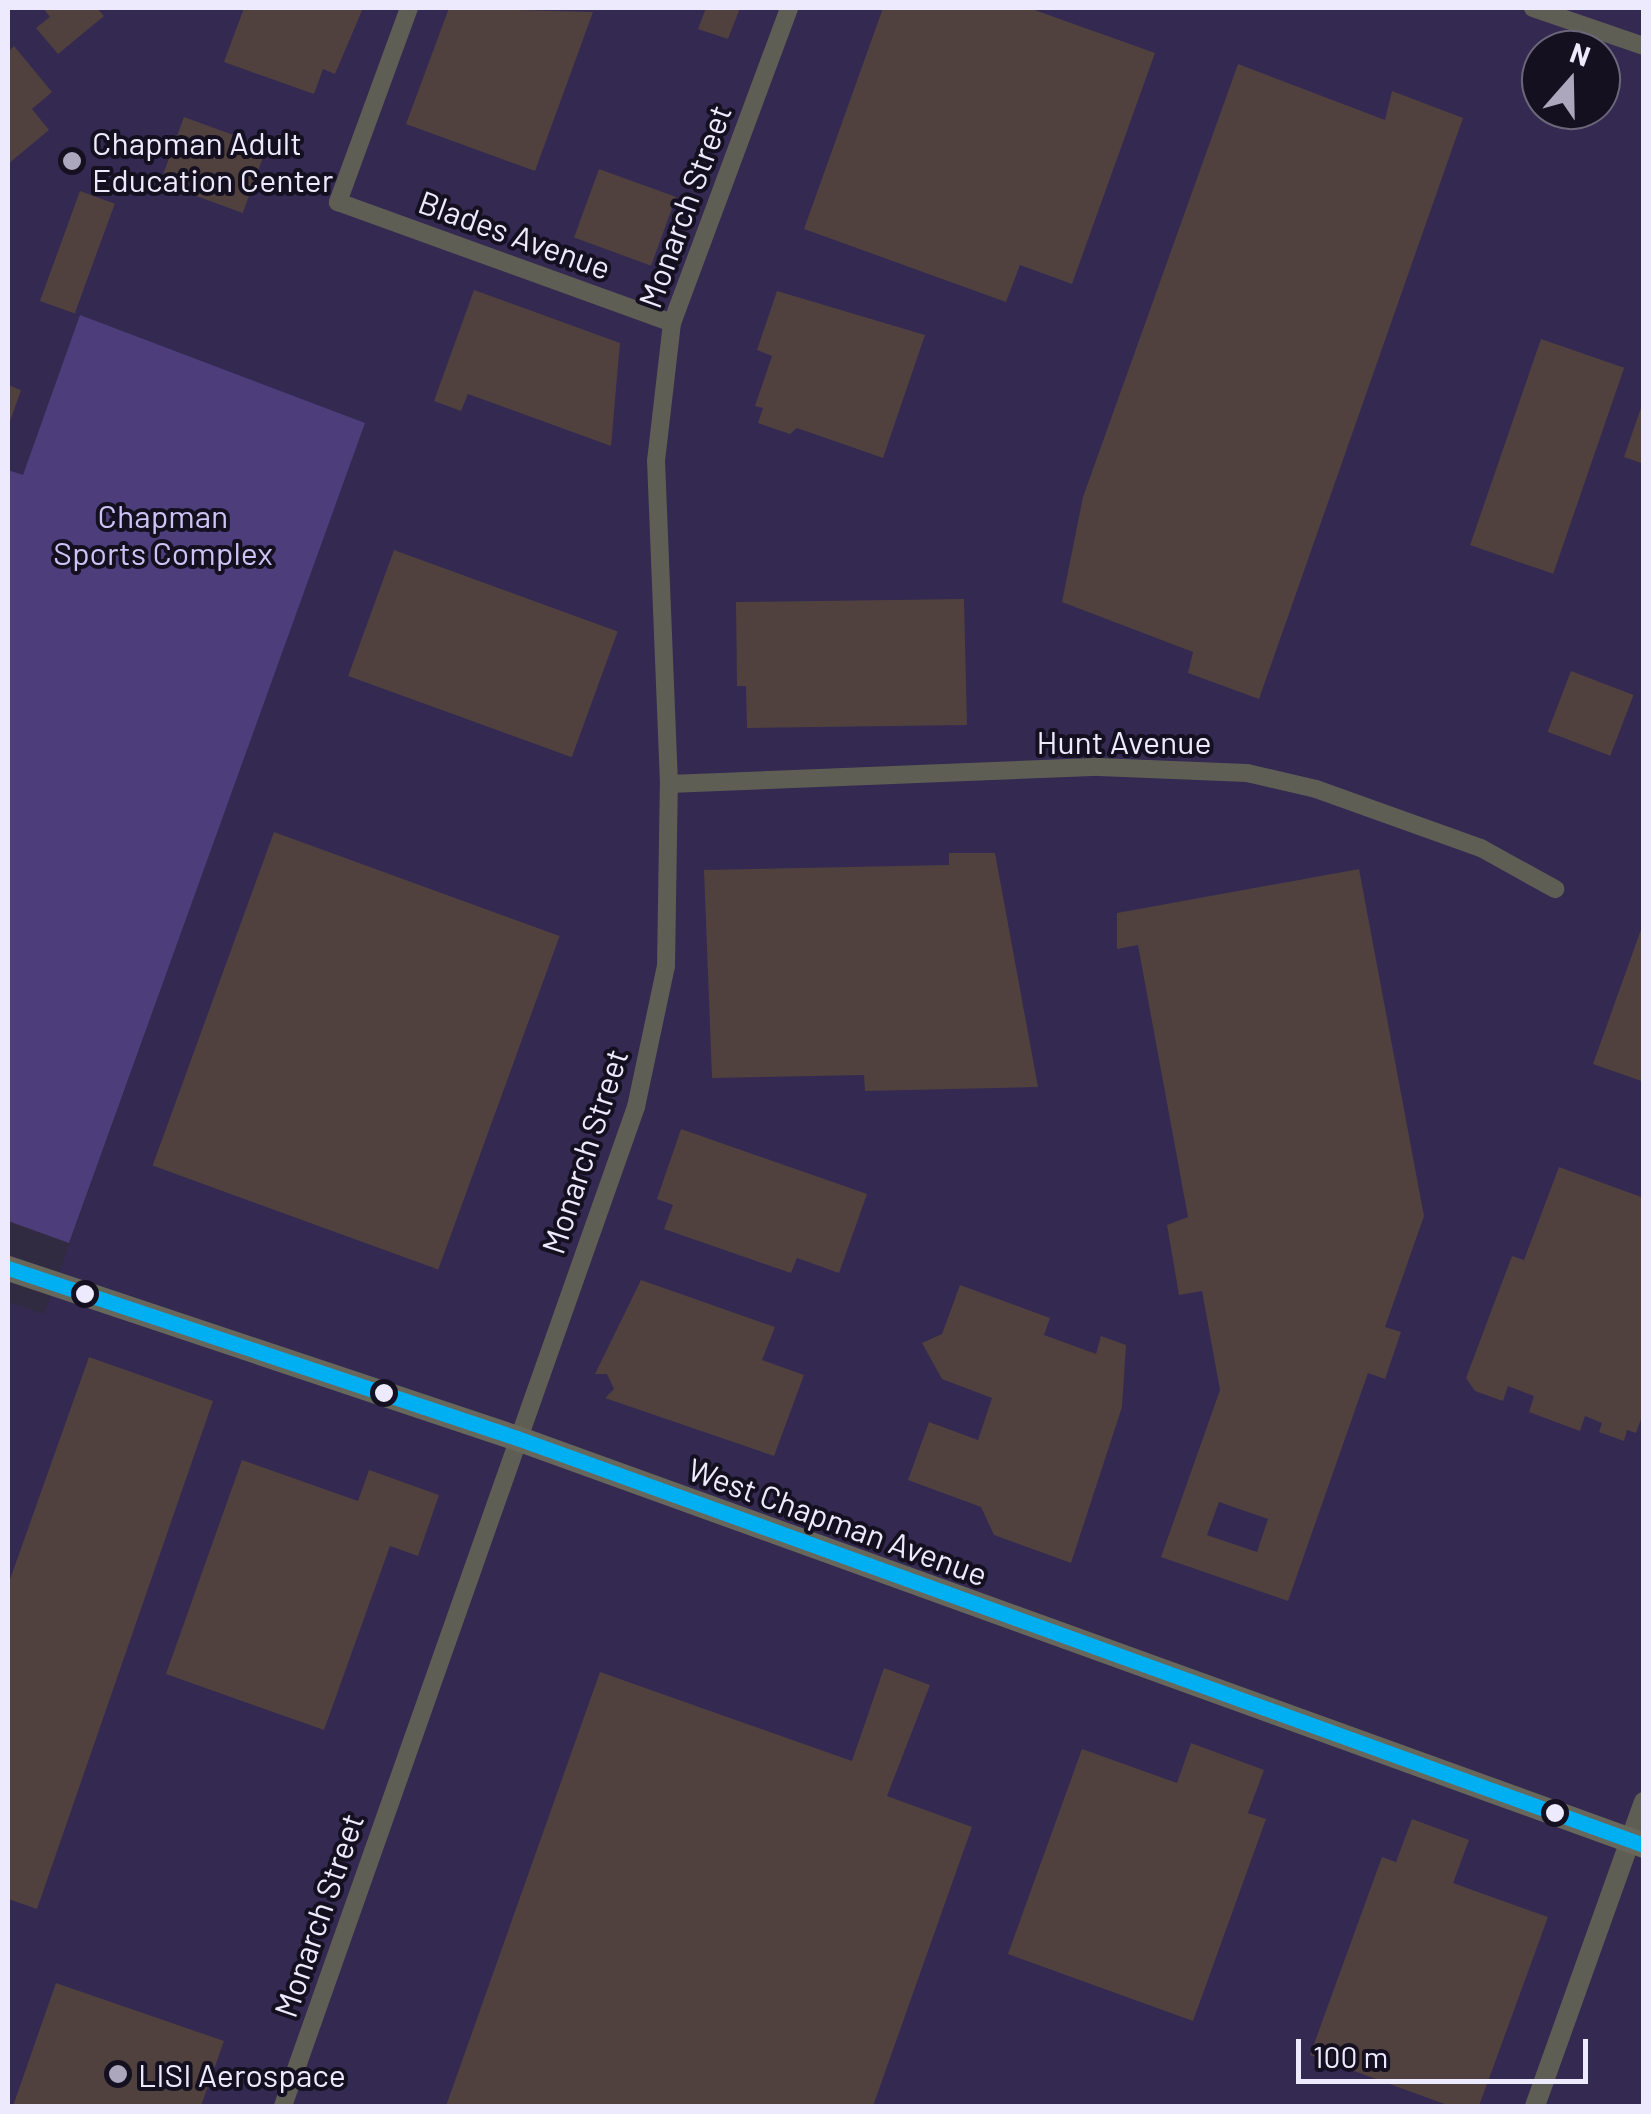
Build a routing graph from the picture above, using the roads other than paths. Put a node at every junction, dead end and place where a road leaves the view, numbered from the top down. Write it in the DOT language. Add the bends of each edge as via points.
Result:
graph roads {
  1 [pos="408,8"];
  2 [pos="789,8"];
  3 [pos="1533,8"];
  4 [pos="1644,46"];
  5 [pos="672,323"];
  6 [pos="670,784"];
  7 [pos="1555,889"];
  8 [pos="8,1268"];
  9 [pos="518,1438"];
  10 [pos="1644,1802"];
  11 [pos="1636,1843"];
  12 [pos="283,2106"];
  13 [pos="1535,2106"];
  1 -- 5 [label="street, Blades Avenue" via="338,202"];
  2 -- 5 [label="street, Monarch Street"];
  3 -- 4 [label="street"];
  5 -- 6 [label="street, Monarch Street" via="656,461"];
  6 -- 7 [label="street, Hunt Avenue" via="1100,767 1230,771 1316,789 1462,842"];
  6 -- 9 [label="street, Monarch Street" via="666,966 638,1096"];
  8 -- 9 [label="main road, West Chapman Avenue"];
  9 -- 11 [label="main road, West Chapman Avenue"];
  9 -- 12 [label="street, Monarch Street"];
  10 -- 11 [label="street"];
  11 -- 13 [label="street"];
}
